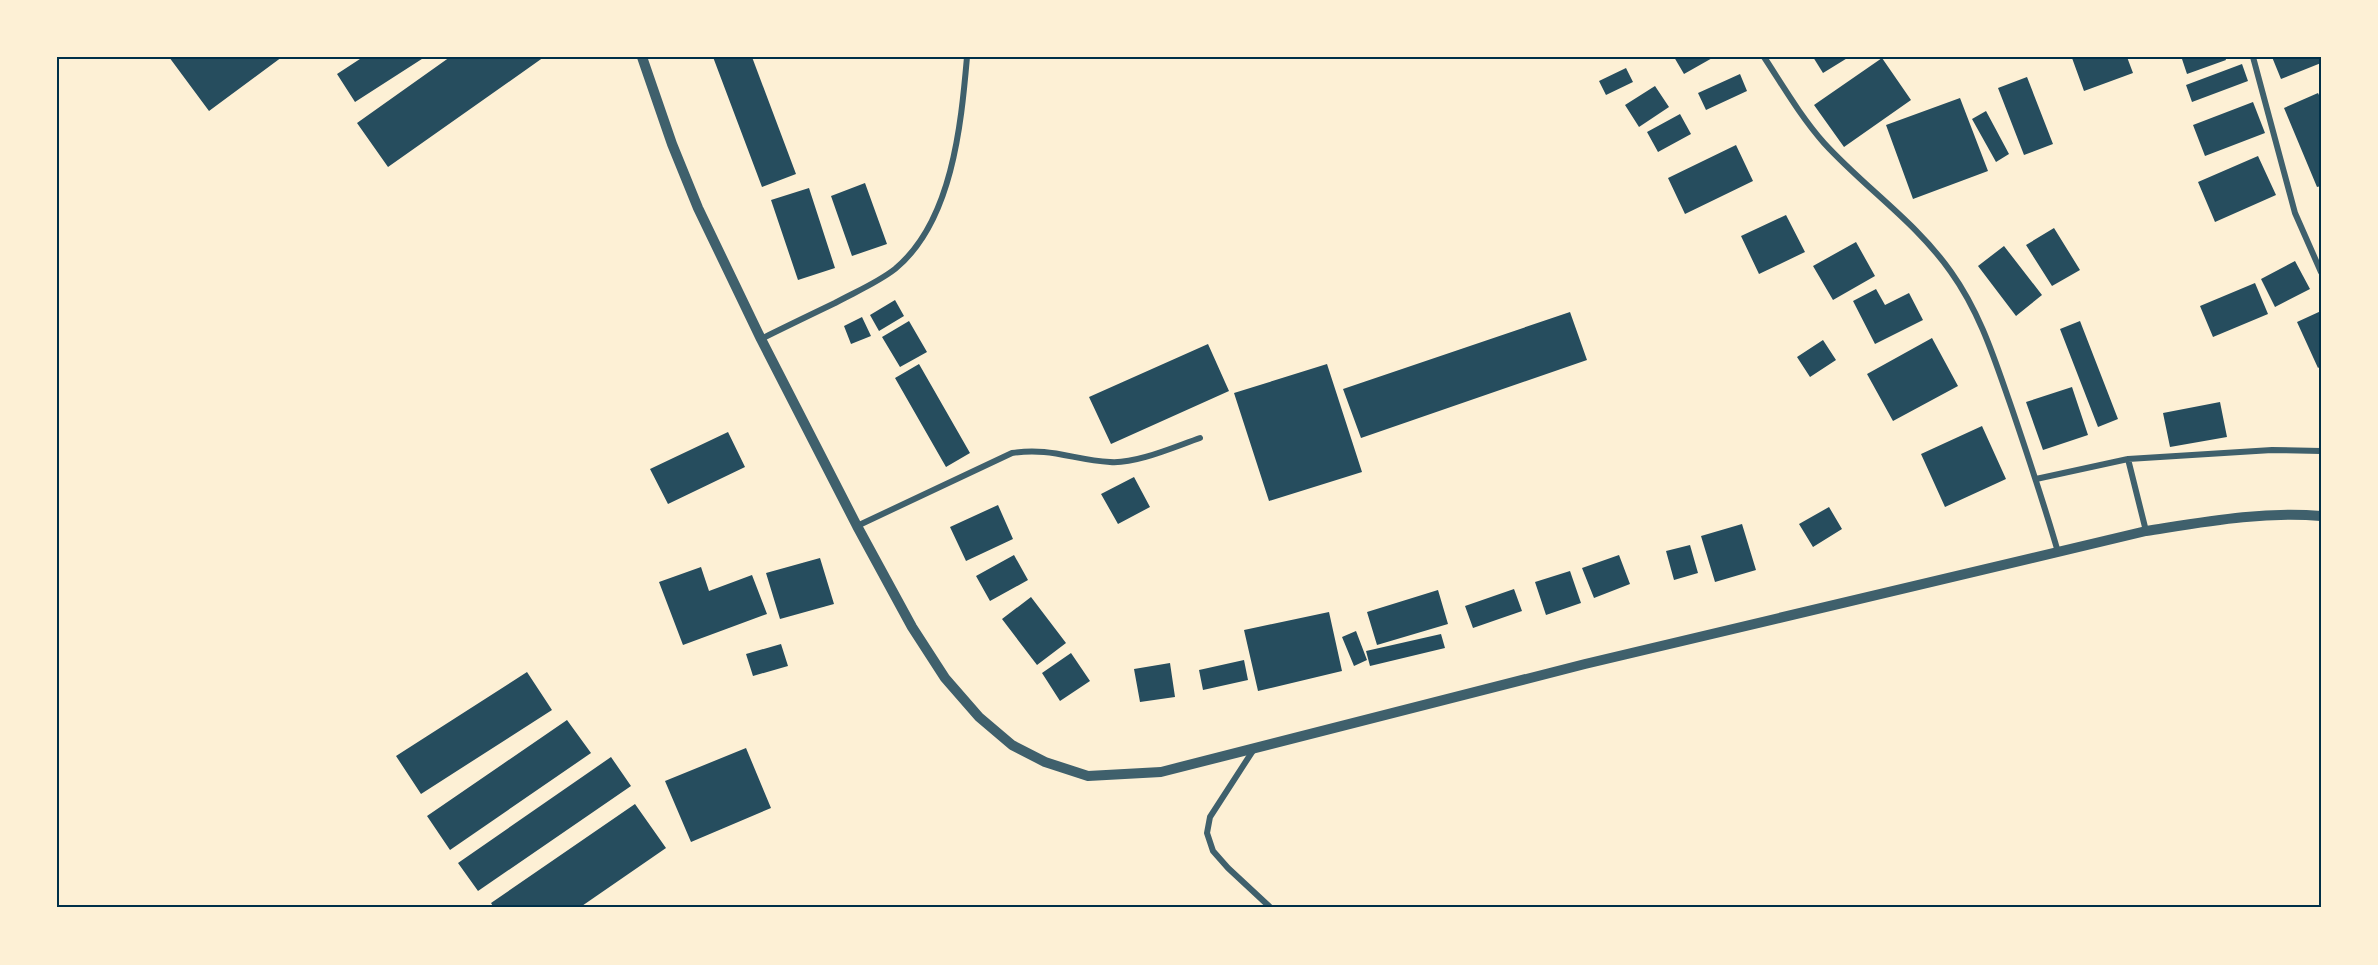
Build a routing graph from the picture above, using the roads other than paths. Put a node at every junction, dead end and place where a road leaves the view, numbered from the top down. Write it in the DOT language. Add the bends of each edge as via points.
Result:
graph roads {
  1 [pos="642,57"];
  2 [pos="967,57"];
  3 [pos="1764,57"];
  4 [pos="2253,57"];
  5 [pos="2321,272"];
  6 [pos="761,339"];
  7 [pos="1200,438"];
  8 [pos="2321,451"];
  9 [pos="2128,459"];
  10 [pos="2036,479"];
  11 [pos="2321,516"];
  12 [pos="857,526"];
  13 [pos="2146,531"];
  14 [pos="2058,552"];
  15 [pos="1255,748"];
  16 [pos="1271,908"];
  1 -- 6 [label="street" via="698,208"];
  2 -- 6 [label="street" via="962,118 951,165 927,231 913,251 873,284"];
  3 -- 10 [label="street" via="1822,141 1927,242 1952,273 1986,335"];
  4 -- 5 [label="street" via="2295,213"];
  6 -- 12 [label="street"];
  7 -- 12 [label="street" via="1131,460 1111,462 1055,452 1012,453"];
  8 -- 9 [label="street" via="2272,450"];
  9 -- 10 [label="street"];
  9 -- 13 [label="street"];
  10 -- 14 [label="street"];
  11 -- 13 [label="street" via="2274,514"];
  12 -- 15 [label="street" via="912,627 945,678 979,717 1012,745 1045,762 1088,776 1161,772"];
  13 -- 14 [label="street"];
  14 -- 15 [label="street" via="1585,664"];
  15 -- 16 [label="street" via="1210,817 1207,833 1214,851 1228,868"];
}
